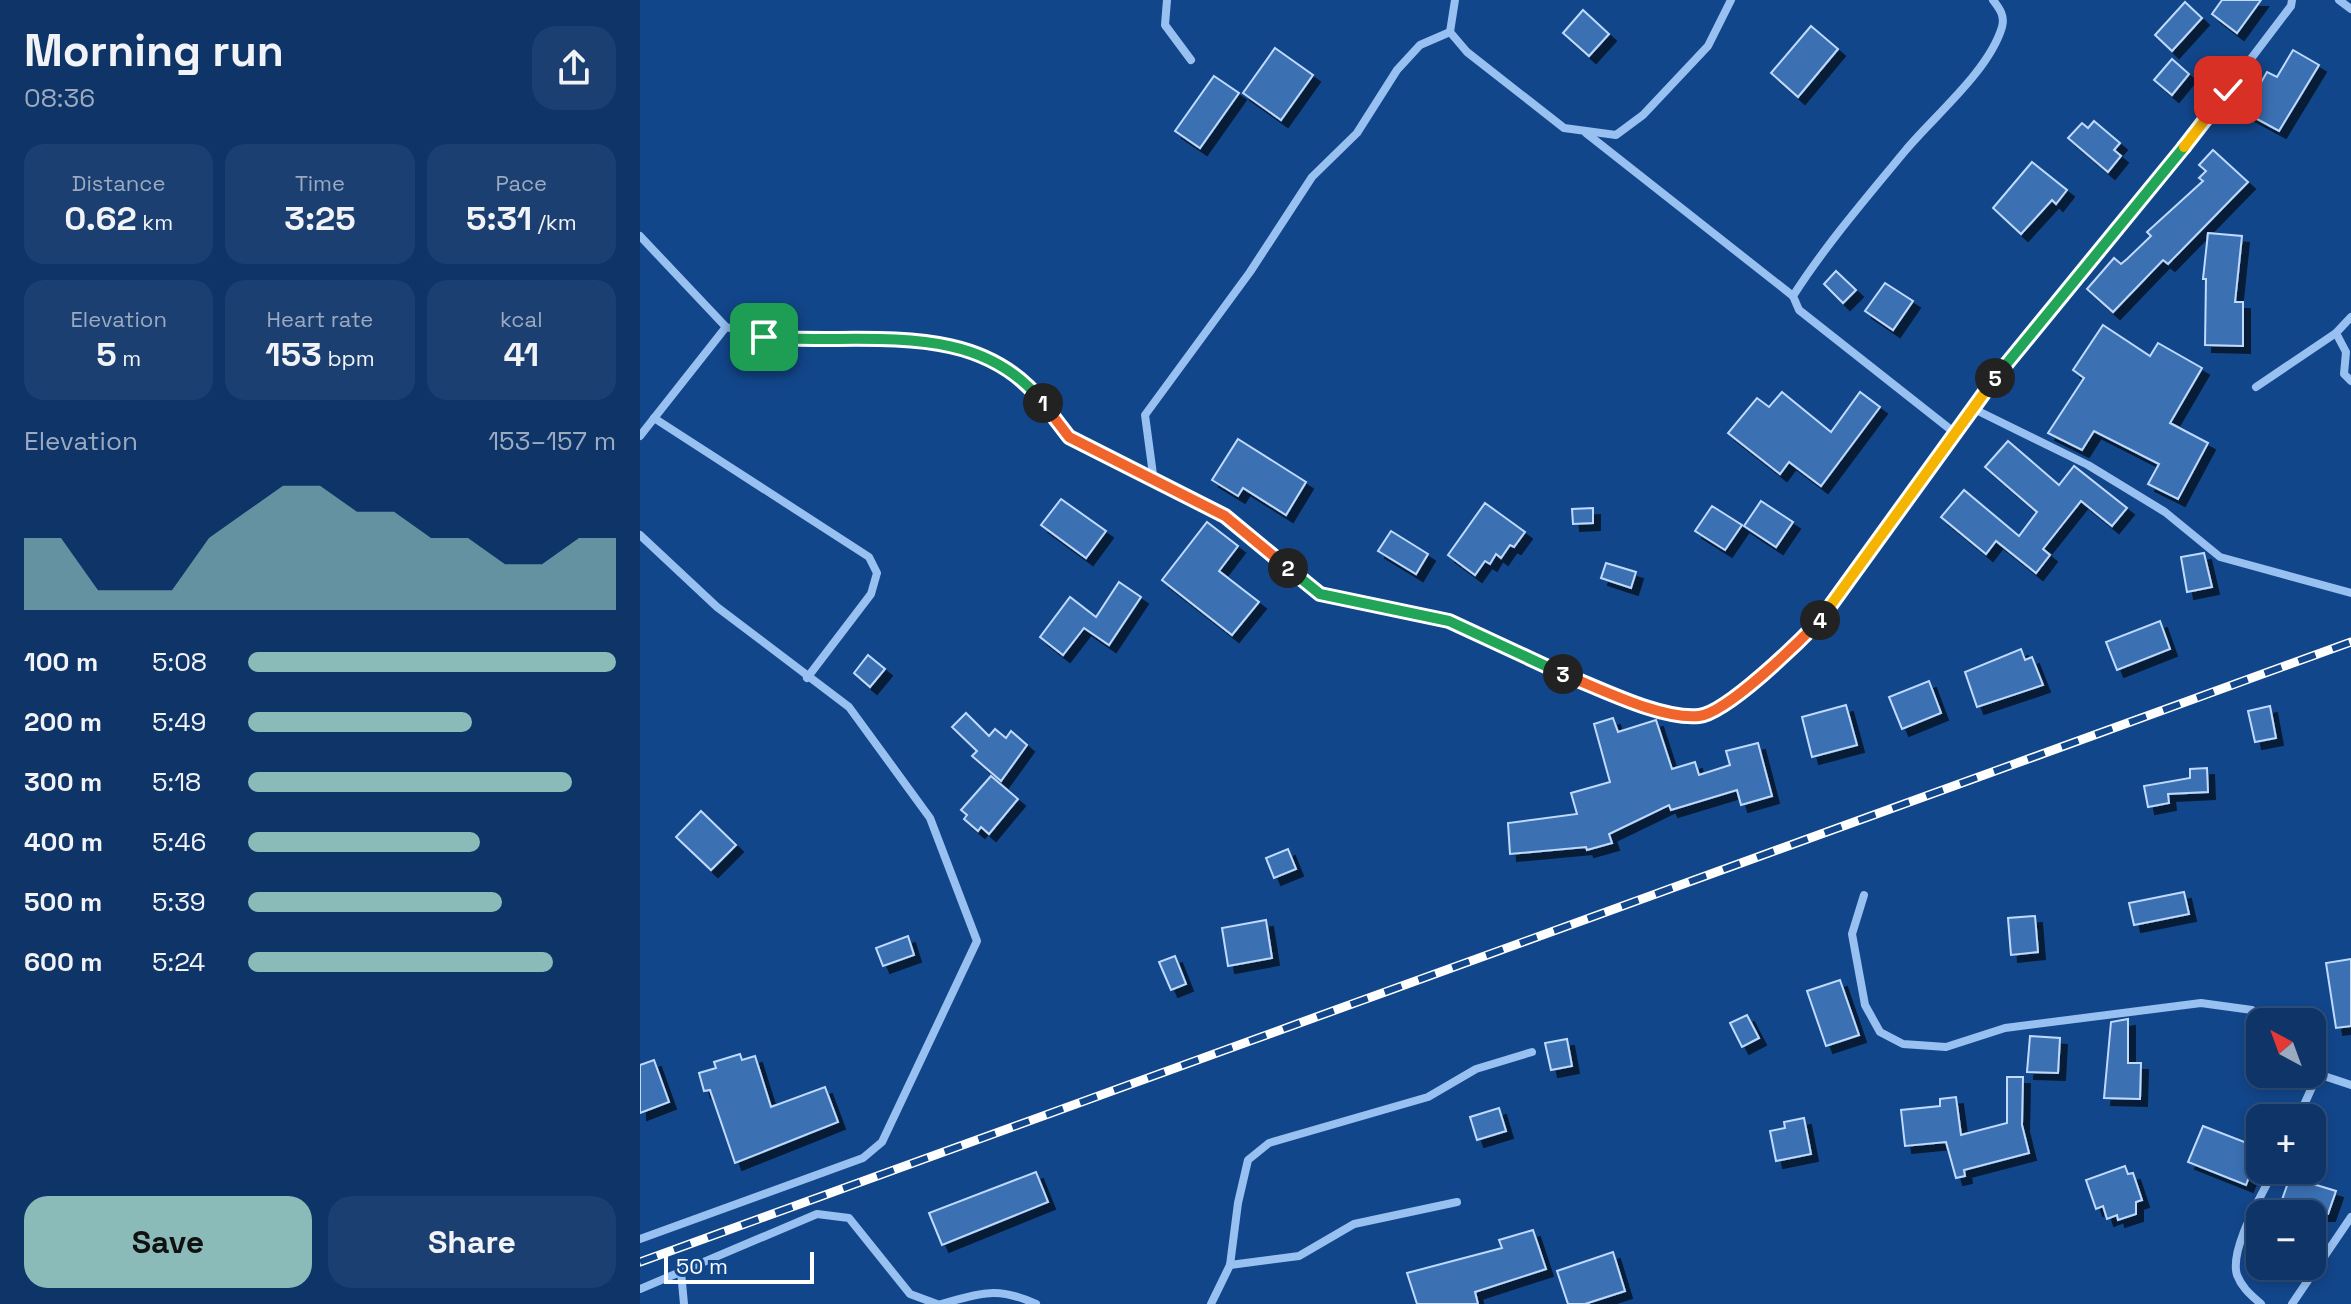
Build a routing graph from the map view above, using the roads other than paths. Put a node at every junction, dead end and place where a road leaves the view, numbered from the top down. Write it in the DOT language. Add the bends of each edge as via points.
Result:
graph roads {
  1 [pos="1167,0"];
  2 [pos="1731,0"];
  3 [pos="1993,0"];
  4 [pos="2292,0"];
  5 [pos="2339,0"];
  6 [pos="1451,2"];
  7 [pos="2351,9"];
  8 [pos="1450,32"];
  9 [pos="1191,60"];
  10 [pos="1585,133"];
  11 [pos="640,236"];
  12 [pos="1793,296"];
  13 [pos="2351,317"];
  14 [pos="726,327"];
  15 [pos="2336,333"];
  16 [pos="2351,381"];
  17 [pos="2256,387"];
  18 [pos="1974,409"];
  19 [pos="654,418"];
  20 [pos="1955,433"];
  21 [pos="640,436"];
  22 [pos="1154,482"];
  23 [pos="640,535"];
  24 [pos="2350,594"];
  25 [pos="807,678"];
  26 [pos="1864,895"];
  27 [pos="2246,1009"];
  28 [pos="1532,1052"];
  29 [pos="2326,1075"];
  30 [pos="2351,1085"];
  31 [pos="2268,1184"];
  32 [pos="1457,1202"];
  33 [pos="2351,1217"];
  34 [pos="640,1239"];
  35 [pos="1230,1265"];
  36 [pos="681,1272"];
  37 [pos="640,1289"];
  38 [pos="684,1304"];
  39 [pos="939,1304"];
  40 [pos="1036,1304"];
  41 [pos="1211,1304"];
  42 [pos="2261,1304"];
  43 [pos="2292,1304"];
  1 -- 9 [label="street" via="1165,25"];
  2 -- 10 [label="street" via="1708,46 1643,115 1616,135"];
  3 -- 12 [label="street" via="2003,12 1994,44"];
  4 -- 18 [label="street" via="2191,139 1986,386"];
  5 -- 7 [label="street"];
  6 -- 8 [label="street"];
  8 -- 10 [label="street" via="1467,52 1564,128"];
  8 -- 22 [label="street" via="1420,45 1397,70 1357,133 1312,177 1145,415"];
  10 -- 12 [label="street"];
  11 -- 14 [label="street"];
  12 -- 20 [label="street" via="1799,310"];
  13 -- 15 [label="street"];
  14 -- 19 [label="street"];
  14 -- 22 [label="street" via="812,342 921,339 970,350 1029,385 1069,437"];
  15 -- 16 [label="street" via="2346,352 2344,374"];
  15 -- 17 [label="street"];
  18 -- 20 [label="street"];
  18 -- 24 [label="street" via="2088,465 2165,512 2220,557"];
  19 -- 21 [label="street"];
  19 -- 25 [label="street" via="869,557 877,573 871,594"];
  20 -- 22 [label="street" via="1835,604 1730,701 1701,716 1668,713 1594,686 1449,621 1320,594 1225,516"];
  23 -- 25 [label="street" via="717,607"];
  25 -- 34 [label="street" via="849,707 930,818 977,941 882,1142 863,1158"];
  26 -- 27 [label="street" via="1852,934 1865,1005 1880,1032 1903,1044 1946,1047 2005,1028 2201,1003"];
  28 -- 35 [label="street" via="1476,1069 1428,1097 1269,1143 1248,1160"];
  29 -- 30 [label="street"];
  31 -- 42 [label="street" via="2235,1254 2244,1289"];
  32 -- 35 [label="street" via="1354,1224 1299,1256"];
  33 -- 43 [label="street"];
  35 -- 41 [label="street"];
  36 -- 37 [label="street"];
  36 -- 38 [label="street"];
  36 -- 39 [label="street" via="817,1214 849,1218 910,1294"];
  39 -- 40 [label="street" via="988,1291 1008,1291"];
}
